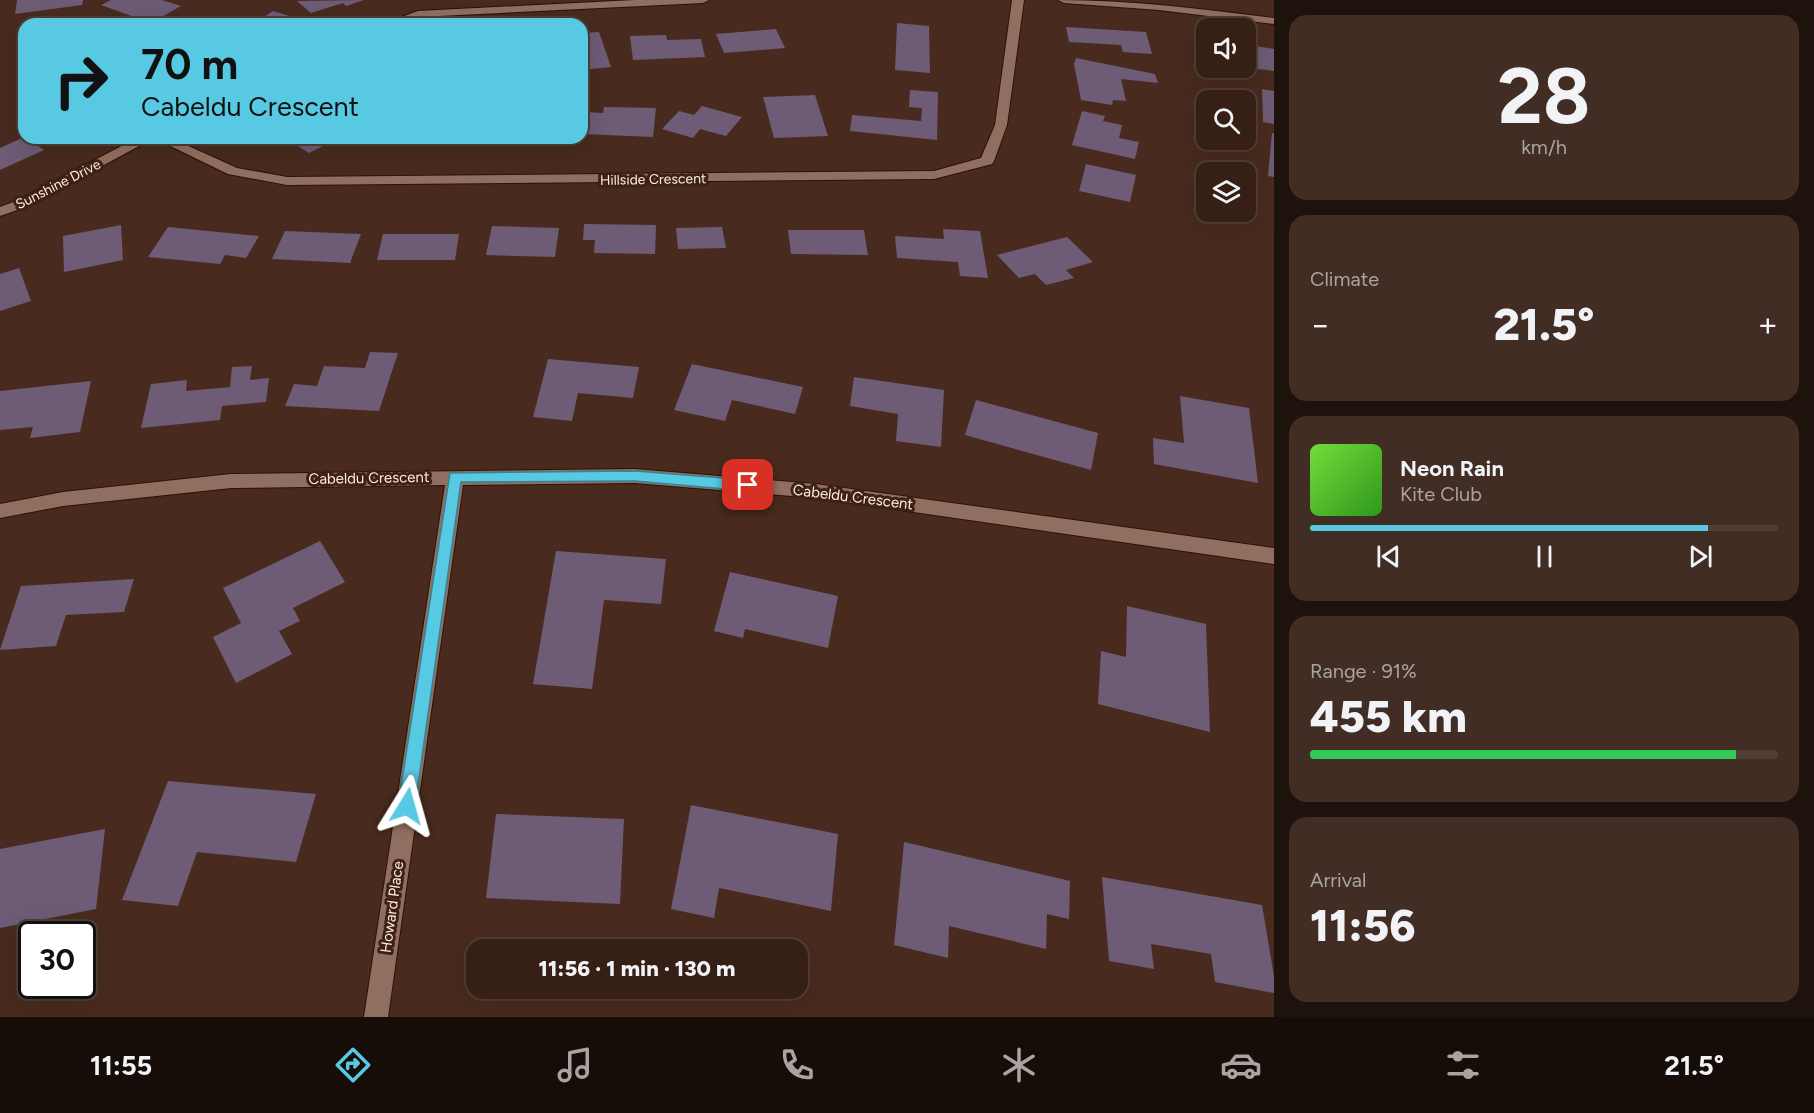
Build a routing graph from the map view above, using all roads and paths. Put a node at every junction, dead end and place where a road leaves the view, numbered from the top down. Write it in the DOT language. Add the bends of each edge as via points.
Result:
graph roads {
  1 [pos="703,0"];
  2 [pos="1018,0"];
  3 [pos="1064,0"];
  4 [pos="406,18"];
  5 [pos="1274,21"];
  6 [pos="136,144"];
  7 [pos="173,144"];
  8 [pos="0,212"];
  9 [pos="455,477"];
  10 [pos="0,511"];
  11 [pos="1274,556"];
  12 [pos="376,1017"];
  1 -- 4 [label="street" via="418,14"];
  2 -- 7 [label="street, Hillside Crescent" via="1001,125 987,161 934,175 287,181 233,171"];
  3 -- 5 [label="street"];
  6 -- 8 [label="street, Sunshine Drive"];
  9 -- 10 [label="street, Cabeldu Crescent" via="231,481 63,499"];
  9 -- 11 [label="street, Cabeldu Crescent" via="635,476 816,491"];
  9 -- 12 [label="street, Howard Place"];
}
